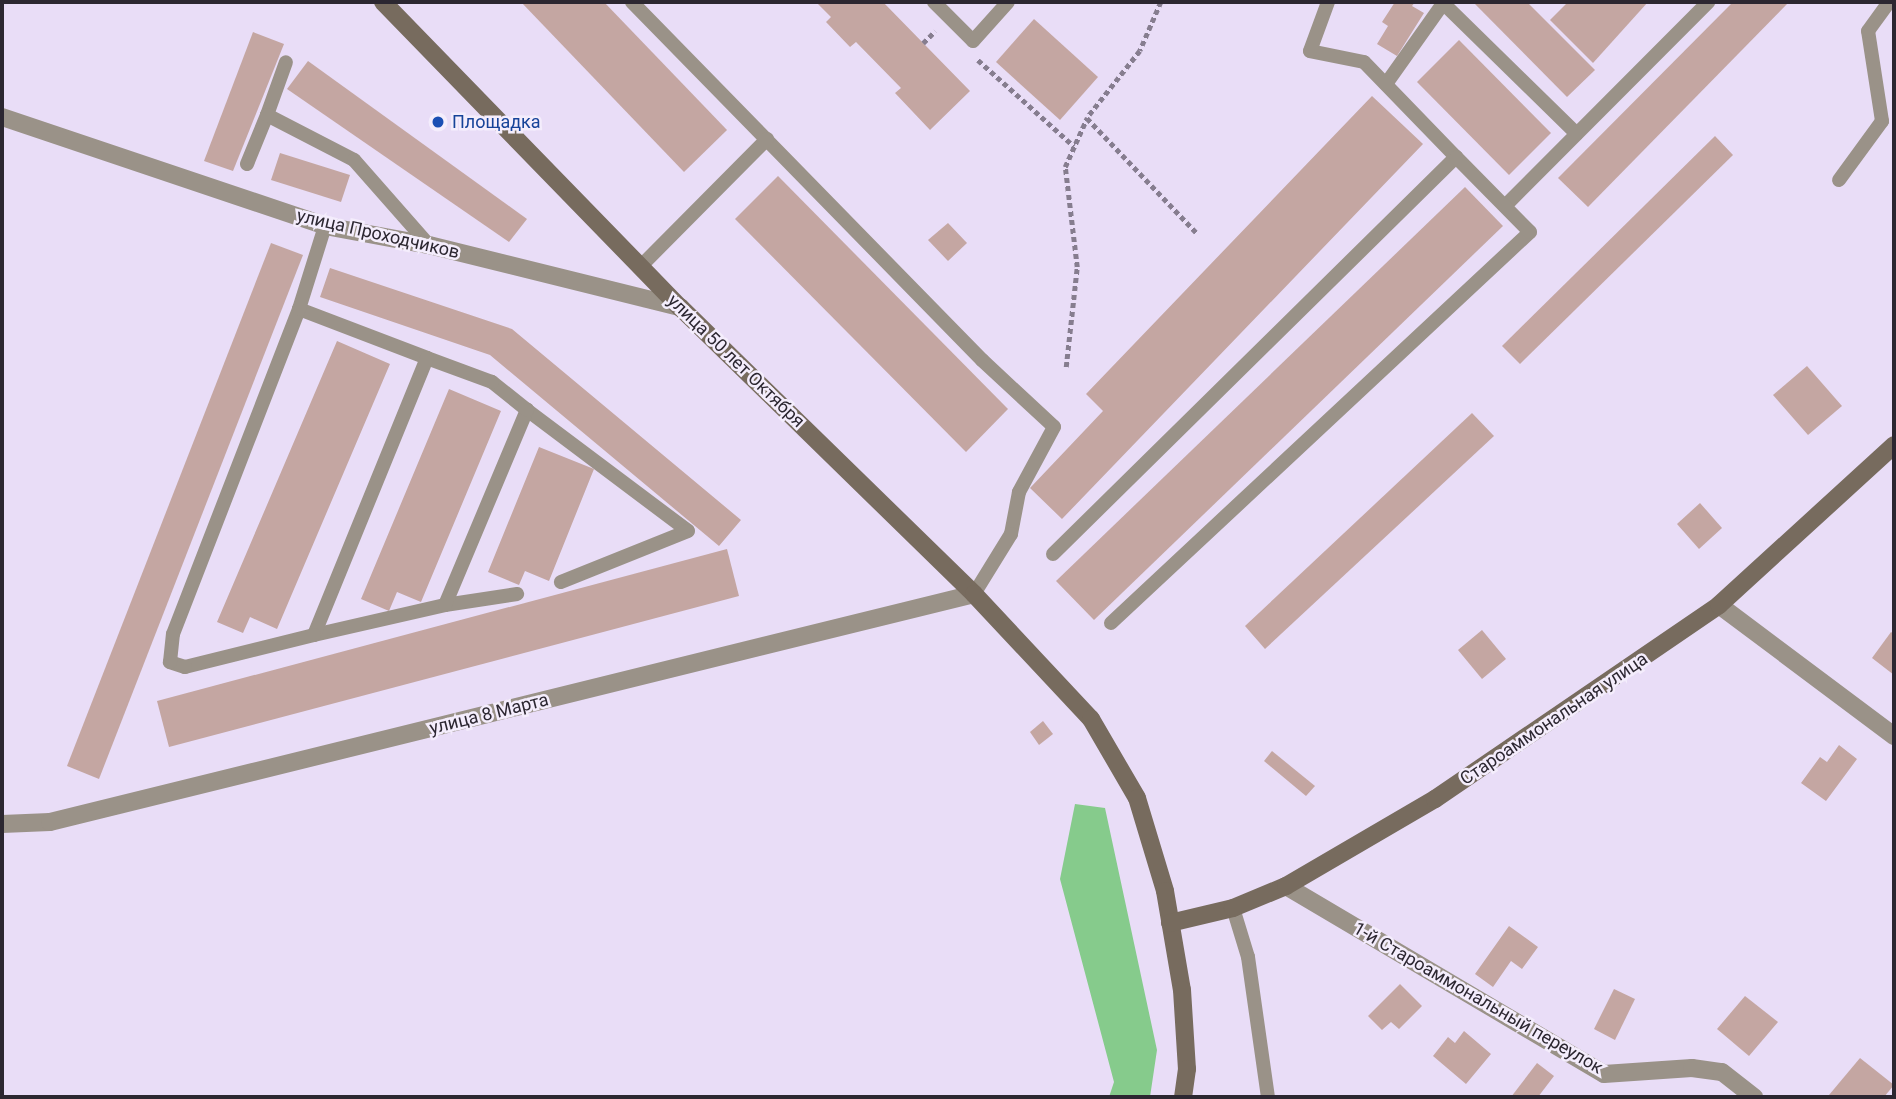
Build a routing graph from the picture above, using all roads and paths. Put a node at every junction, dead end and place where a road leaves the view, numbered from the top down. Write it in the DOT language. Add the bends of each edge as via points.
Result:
graph roads {
  1 [pos="383,2"];
  2 [pos="632,2"];
  3 [pos="934,2"];
  4 [pos="1009,2"];
  5 [pos="1161,2"];
  6 [pos="1328,2"];
  7 [pos="1708,2"];
  8 [pos="1889,2"];
  9 [pos="1444,3"];
  10 [pos="286,62"];
  11 [pos="992,73"];
  12 [pos="1386,84"];
  13 [pos="267,115"];
  14 [pos="2,117"];
  15 [pos="1087,118"];
  16 [pos="1577,134"];
  17 [pos="767,139"];
  18 [pos="1074,146"];
  19 [pos="1456,157"];
  20 [pos="247,164"];
  21 [pos="1839,180"];
  22 [pos="1505,206"];
  23 [pos="325,226"];
  24 [pos="1196,232"];
  25 [pos="429,245"];
  26 [pos="640,266"];
  27 [pos="680,307"];
  28 [pos="299,309"];
  29 [pos="427,358"];
  30 [pos="1066,367"];
  31 [pos="527,410"];
  32 [pos="1894,445"];
  33 [pos="1053,554"];
  34 [pos="562,582"];
  35 [pos="517,594"];
  36 [pos="974,594"];
  37 [pos="445,605"];
  38 [pos="1719,605"];
  39 [pos="1111,623"];
  40 [pos="314,635"];
  41 [pos="1894,736"];
  42 [pos="2,824"];
  43 [pos="1286,886"];
  44 [pos="1233,908"];
  45 [pos="1170,923"];
  46 [pos="1183,1097"];
  47 [pos="1268,1097"];
  48 [pos="1754,1097"];
  1 -- 26 [label="main road, улица 50 лет Октября"];
  2 -- 17 [label="lane"];
  3 -- 4 [label="lane" via="973,41"];
  5 -- 15 [label="path" via="1140,51"];
  6 -- 12 [label="lane" via="1310,51 1364,62"];
  7 -- 16 [label="lane"];
  8 -- 21 [label="lane" via="1868,31 1882,121"];
  9 -- 12 [label="lane"];
  9 -- 16 [label="lane"];
  10 -- 13 [label="lane"];
  11 -- 18 [label="path"];
  12 -- 19 [label="lane"];
  13 -- 20 [label="lane"];
  13 -- 25 [label="lane" via="355,160"];
  14 -- 23 [label="street, улица Проходчиков"];
  15 -- 18 [label="path"];
  15 -- 24 [label="path"];
  16 -- 22 [label="lane"];
  17 -- 26 [label="lane"];
  17 -- 36 [label="lane" via="1054,427 1019,492 1011,534"];
  18 -- 30 [label="path" via="1065,167 1077,267"];
  19 -- 22 [label="lane"];
  19 -- 33 [label="lane"];
  22 -- 39 [label="lane" via="1530,232"];
  23 -- 25 [label="street, улица Проходчиков"];
  23 -- 28 [label="lane"];
  25 -- 27 [label="street, улица Проходчиков"];
  26 -- 27 [label="main road, улица 50 лет Октября"];
  27 -- 36 [label="main road, улица 50 лет Октября"];
  28 -- 29 [label="lane"];
  28 -- 40 [label="lane" via="173,634 170,662 185,667"];
  29 -- 31 [label="lane" via="492,382"];
  29 -- 40 [label="lane"];
  31 -- 34 [label="lane" via="688,531"];
  31 -- 37 [label="lane"];
  32 -- 38 [label="main road, Староаммональная улица"];
  35 -- 37 [label="lane"];
  36 -- 42 [label="street, улица 8 Марта" via="50,822"];
  36 -- 45 [label="main road, улица 50 лет Октября" via="1091,719 1137,798"];
  37 -- 40 [label="lane"];
  38 -- 41 [label="street"];
  38 -- 43 [label="main road, Староаммональная улица" via="1435,799"];
  43 -- 44 [label="main road, Староаммональная улица"];
  43 -- 48 [label="street, 1-й Староаммональный переулок" via="1604,1074 1692,1068 1722,1072"];
  44 -- 45 [label="main road, Староаммональная улица"];
  44 -- 47 [label="lane" via="1248,957"];
  45 -- 46 [label="main road, улица 50 лет Октября" via="1182,990 1187,1069"];
}
